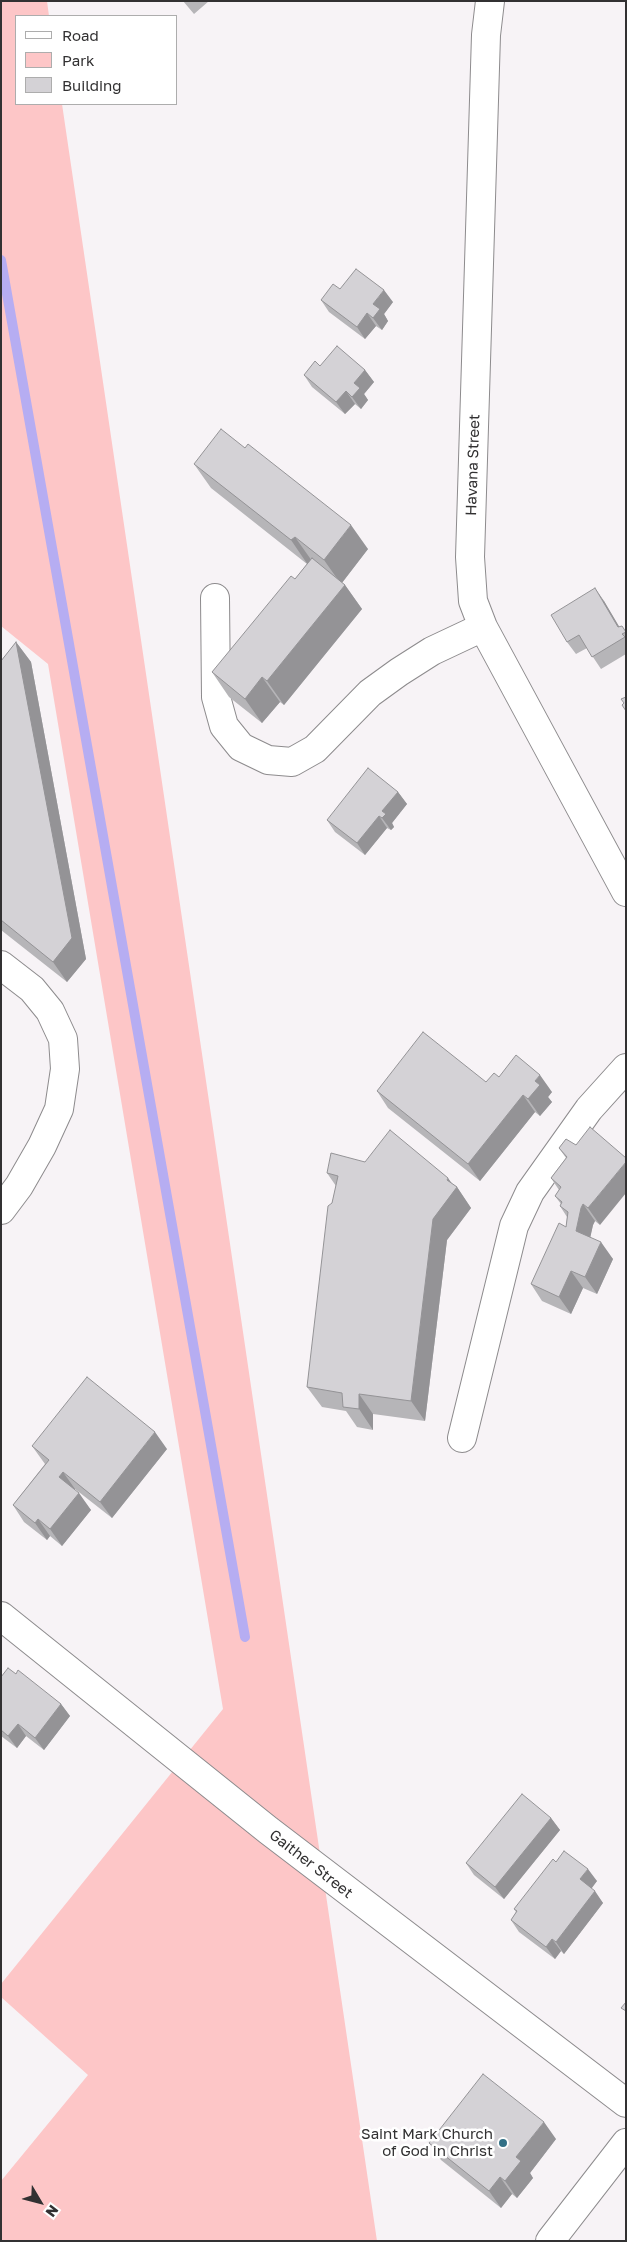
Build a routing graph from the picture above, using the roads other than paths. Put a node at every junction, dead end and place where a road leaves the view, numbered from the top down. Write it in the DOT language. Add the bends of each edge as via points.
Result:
graph roads {
  1 [pos="490,1"];
  2 [pos="215,598"];
  3 [pos="483,627"];
  4 [pos="626,892"];
  5 [pos="1,965"];
  6 [pos="626,1068"];
  7 [pos="1,1210"];
  8 [pos="462,1438"];
  9 [pos="1,1616"];
  10 [pos="626,2103"];
  11 [pos="626,2143"];
  12 [pos="550,2241"];
  1 -- 3 [label="street, Havana Street" via="486,35 470,557 473,601"];
  2 -- 3 [label="street" via="216,697 224,726 241,747 268,760 292,762 315,749 370,693 432,651"];
  3 -- 4 [label="street, Havana Street"];
  5 -- 7 [label="street" via="32,989 50,1011 62,1039 65,1069 59,1109 42,1146"];
  6 -- 8 [label="street" via="589,1109 530,1192 514,1226"];
  9 -- 10 [label="street, Gaither Street" via="275,1836"];
  11 -- 12 [label="street"];
}
